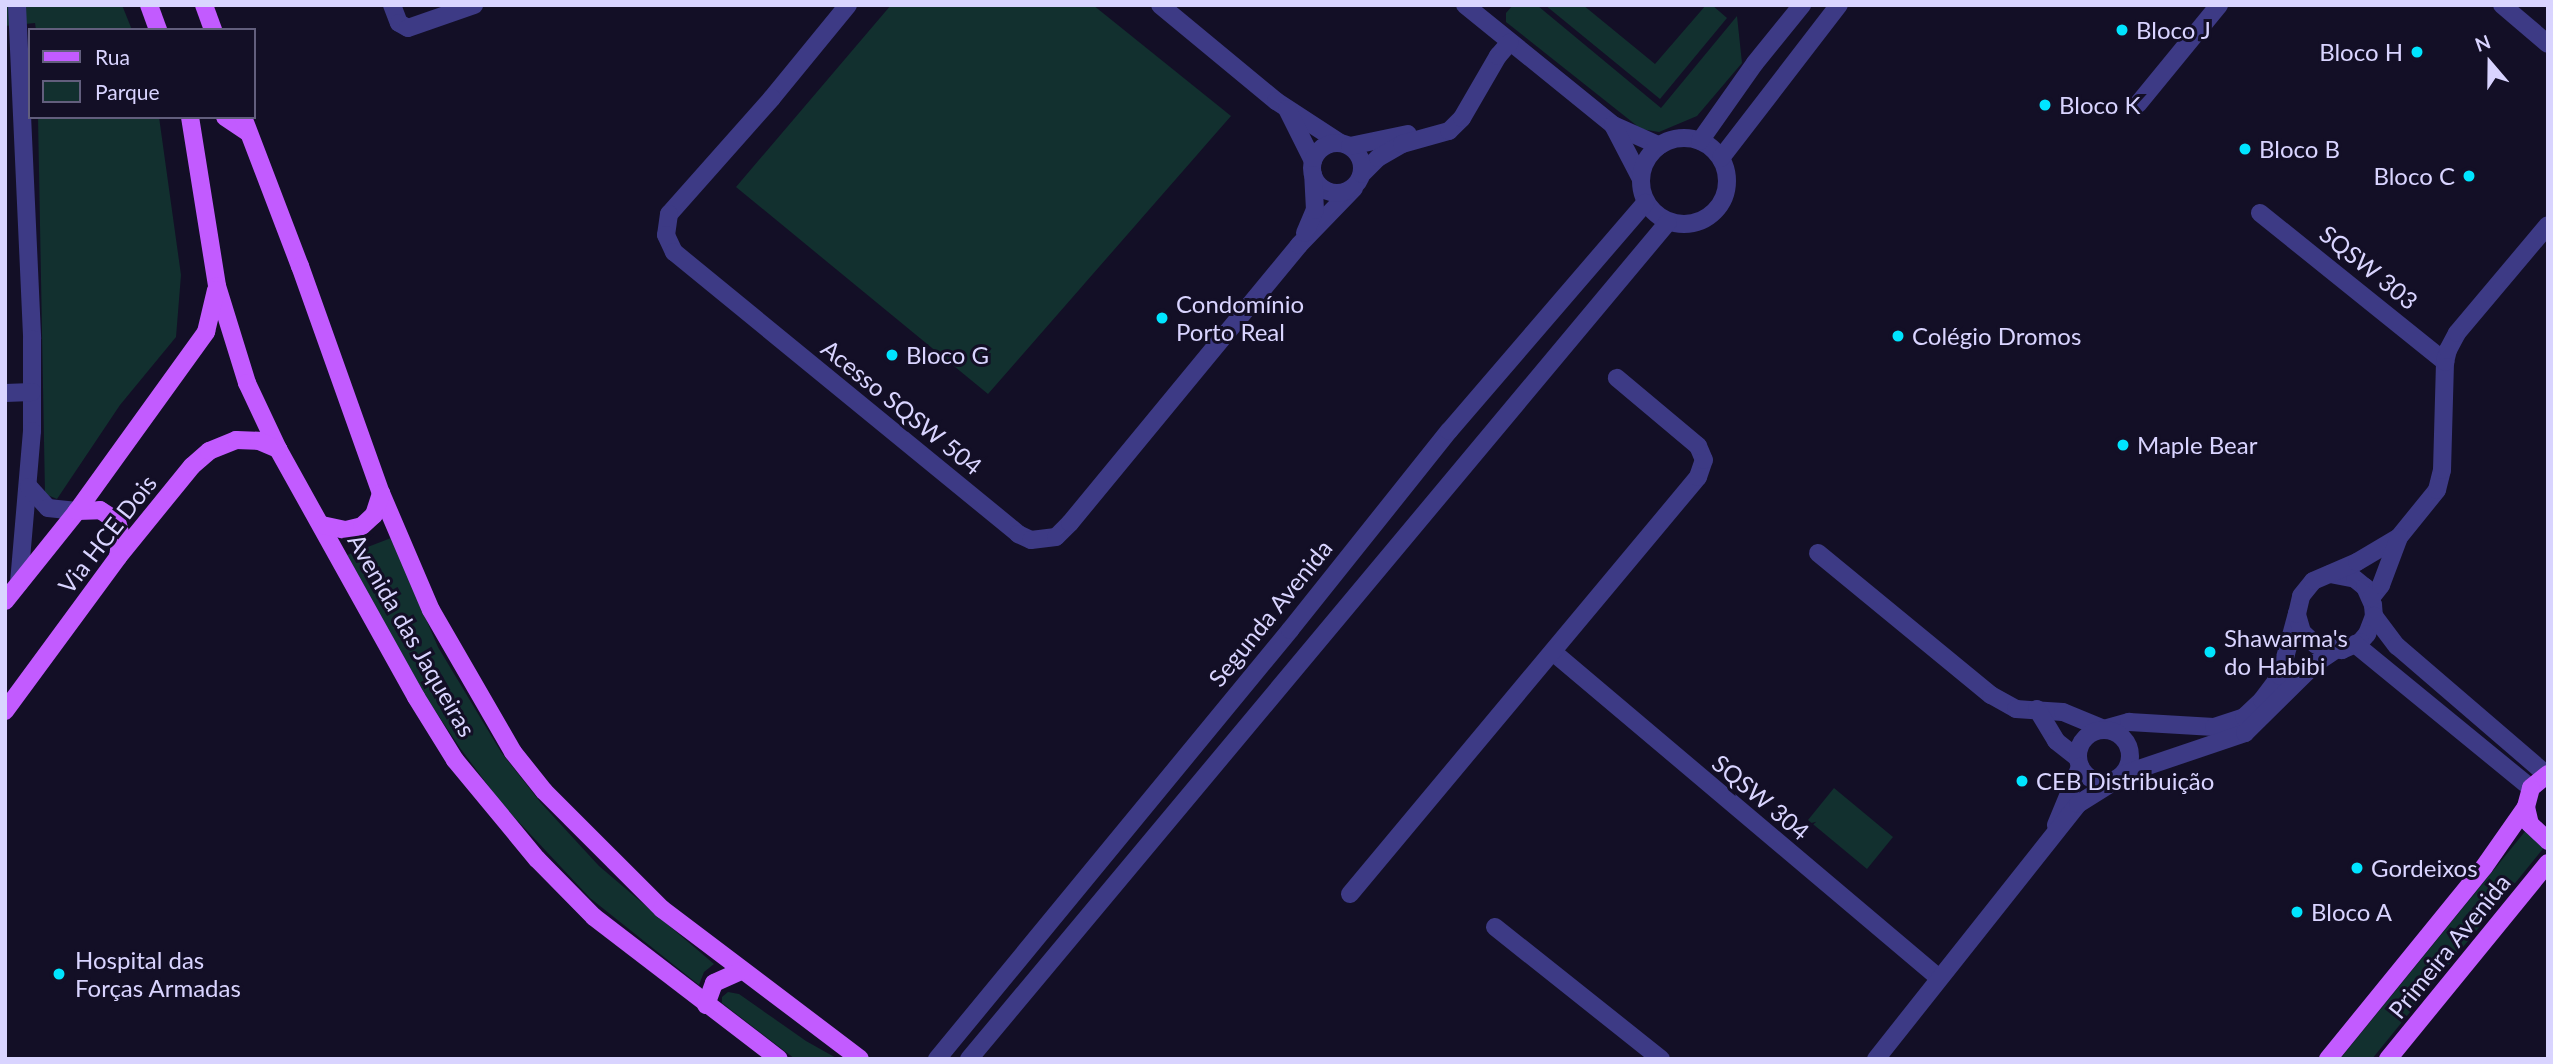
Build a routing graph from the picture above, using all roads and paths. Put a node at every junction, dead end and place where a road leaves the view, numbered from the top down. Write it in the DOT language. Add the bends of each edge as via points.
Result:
graph roads {
  1 [pos="17,5"];
  2 [pos="149,5"];
  3 [pos="204,5"];
  4 [pos="392,5"];
  5 [pos="474,5"];
  6 [pos="848,5"];
  7 [pos="1160,5"];
  8 [pos="1465,5"];
  9 [pos="1802,5"];
  10 [pos="1839,5"];
  11 [pos="2219,5"];
  12 [pos="2502,5"];
  13 [pos="157,28"];
  14 [pos="212,28"];
  15 [pos="13,29"];
  16 [pos="1510,42"];
  17 [pos="2548,44"];
  18 [pos="1471,99"];
  19 [pos="2138,104"];
  20 [pos="1285,106"];
  21 [pos="197,121"];
  22 [pos="245,124"];
  23 [pos="1613,125"];
  24 [pos="1700,141"];
  25 [pos="1344,144"];
  26 [pos="1660,146"];
  27 [pos="1721,158"];
  28 [pos="1313,167"];
  29 [pos="1640,177"];
  30 [pos="1358,181"];
  31 [pos="1646,203"];
  32 [pos="2260,213"];
  33 [pos="1668,222"];
  34 [pos="2548,225"];
  35 [pos="1299,246"];
  36 [pos="217,286"];
  37 [pos="2445,362"];
  38 [pos="1618,378"];
  39 [pos="32,392"];
  40 [pos="5,393"];
  41 [pos="278,449"];
  42 [pos="29,487"];
  43 [pos="381,493"];
  44 [pos="77,511"];
  45 [pos="322,525"];
  46 [pos="2399,537"];
  47 [pos="1818,553"];
  48 [pos="118,557"];
  49 [pos="2330,574"];
  50 [pos="19,583"];
  51 [pos="5,601"];
  52 [pos="2372,607"];
  53 [pos="2297,614"];
  54 [pos="2356,644"];
  55 [pos="2334,651"];
  56 [pos="1553,652"];
  57 [pos="2037,709"];
  58 [pos="5,711"];
  59 [pos="2104,729"];
  60 [pos="2079,763"];
  61 [pos="2547,774"];
  62 [pos="2121,777"];
  63 [pos="2531,788"];
  64 [pos="2526,807"];
  65 [pos="2052,838"];
  66 [pos="2548,841"];
  67 [pos="2548,863"];
  68 [pos="1350,894"];
  69 [pos="1495,927"];
  70 [pos="741,971"];
  71 [pos="1939,978"];
  72 [pos="706,1005"];
  73 [pos="779,1059"];
  74 [pos="860,1059"];
  75 [pos="937,1059"];
  76 [pos="969,1059"];
  77 [pos="1661,1059"];
  78 [pos="1876,1059"];
  79 [pos="2328,1059"];
  80 [pos="2388,1059"];
  1 -- 15 [label="street"];
  2 -- 13 [label="main road"];
  3 -- 14 [label="main road"];
  4 -- 5 [label="street" via="398,23 408,28"];
  6 -- 35 [label="street, Acesso SQSW 504" via="669,214 666,236 674,252 1018,534 1044,540 1056,537 1070,523"];
  7 -- 20 [label="street, Acesso SQSW 504"];
  8 -- 16 [label="street"];
  9 -- 24 [label="street"];
  10 -- 27 [label="street"];
  11 -- 19 [label="street"];
  12 -- 17 [label="street"];
  15 -- 39 [label="street"];
  16 -- 18 [label="street, Acesso SQSW 504"];
  16 -- 23 [label="street"];
  18 -- 25 [label="street, Acesso SQSW 504" via="1436,126"];
  18 -- 30 [label="street, Acesso SQSW 504" via="1449,131 1402,144 1378,158"];
  20 -- 25 [label="street, Acesso SQSW 504"];
  20 -- 28 [label="street, Acesso SQSW 504" via="1296,121"];
  21 -- 36 [label="main road, Avenida das Jaqueiras"];
  22 -- 43 [label="main road, Avenida das Jaqueiras"];
  23 -- 26 [label="street"];
  23 -- 29 [label="street"];
  24 -- 26 [label="street" via="1682,138"];
  24 -- 27 [label="street"];
  25 -- 28 [label="street" via="1325,146"];
  25 -- 30 [label="street" via="1361,157"];
  26 -- 29 [label="street" via="1650,153"];
  27 -- 33 [label="street" via="1728,179 1717,210 1689,225"];
  28 -- 30 [label="street" via="1318,184 1330,192 1347,192"];
  28 -- 35 [label="street, Acesso SQSW 504" via="1315,210"];
  29 -- 31 [label="street"];
  30 -- 35 [label="street, Acesso SQSW 504"];
  31 -- 33 [label="street"];
  31 -- 75 [label="street, Segunda Avenida" via="1448,431"];
  32 -- 37 [label="street, SQSW 303"];
  33 -- 76 [label="street"];
  34 -- 37 [label="street" via="2457,333"];
  36 -- 41 [label="main road, Avenida das Jaqueiras" via="247,383"];
  36 -- 44 [label="main road, Via HCE Dois" via="206,332"];
  37 -- 46 [label="street" via="2440,480 2418,517"];
  38 -- 56 [label="street" via="1689,436 1703,453 1702,467"];
  39 -- 40 [label="street"];
  39 -- 42 [label="street"];
  41 -- 45 [label="main road, Avenida das Jaqueiras"];
  41 -- 48 [label="main road, Via HCE Dois" via="244,439 209,451"];
  42 -- 44 [label="street" via="48,508"];
  42 -- 50 [label="street"];
  43 -- 45 [label="main road" via="374,515 362,526 346,530"];
  43 -- 70 [label="main road, Avenida das Jaqueiras" via="437,621 513,752 608,859"];
  44 -- 48 [label="main road" via="100,510 117,521 121,536"];
  44 -- 50 [label="main road, Via HCE Dois"];
  45 -- 72 [label="main road, Avenida das Jaqueiras" via="455,760 537,859 594,917"];
  46 -- 49 [label="street"];
  46 -- 52 [label="street"];
  47 -- 57 [label="street" via="1991,695 2016,709"];
  48 -- 58 [label="main road, Via HCE Dois"];
  49 -- 52 [label="street" via="2355,579"];
  49 -- 53 [label="street" via="2306,588"];
  50 -- 51 [label="main road, Via HCE Dois"];
  52 -- 54 [label="street" via="2367,634"];
  52 -- 61 [label="street" via="2397,646"];
  53 -- 55 [label="street" via="2308,640"];
  53 -- 59 [label="street" via="2280,676 2244,717 2214,727 2129,722"];
  54 -- 55 [label="street"];
  54 -- 63 [label="street"];
  55 -- 62 [label="street" via="2245,733"];
  56 -- 68 [label="street"];
  56 -- 71 [label="street, SQSW 304"];
  57 -- 59 [label="street" via="2063,712"];
  57 -- 60 [label="street" via="2056,741"];
  59 -- 60 [label="street" via="2088,736 2078,750"];
  59 -- 62 [label="street" via="2120,735 2130,750 2129,767"];
  60 -- 62 [label="street" via="2092,780"];
  60 -- 65 [label="street"];
  61 -- 63 [label="main road"];
  62 -- 65 [label="street" via="2078,804"];
  63 -- 64 [label="main road"];
  64 -- 66 [label="main road" via="2530,824"];
  64 -- 79 [label="main road, Primeira Avenida" via="2484,867"];
  65 -- 71 [label="street"];
  67 -- 80 [label="main road, Primeira Avenida"];
  69 -- 77 [label="street"];
  70 -- 72 [label="main road" via="714,983"];
  70 -- 74 [label="main road, Avenida das Jaqueiras"];
  71 -- 78 [label="street"];
  72 -- 73 [label="main road, Avenida das Jaqueiras"];
}
